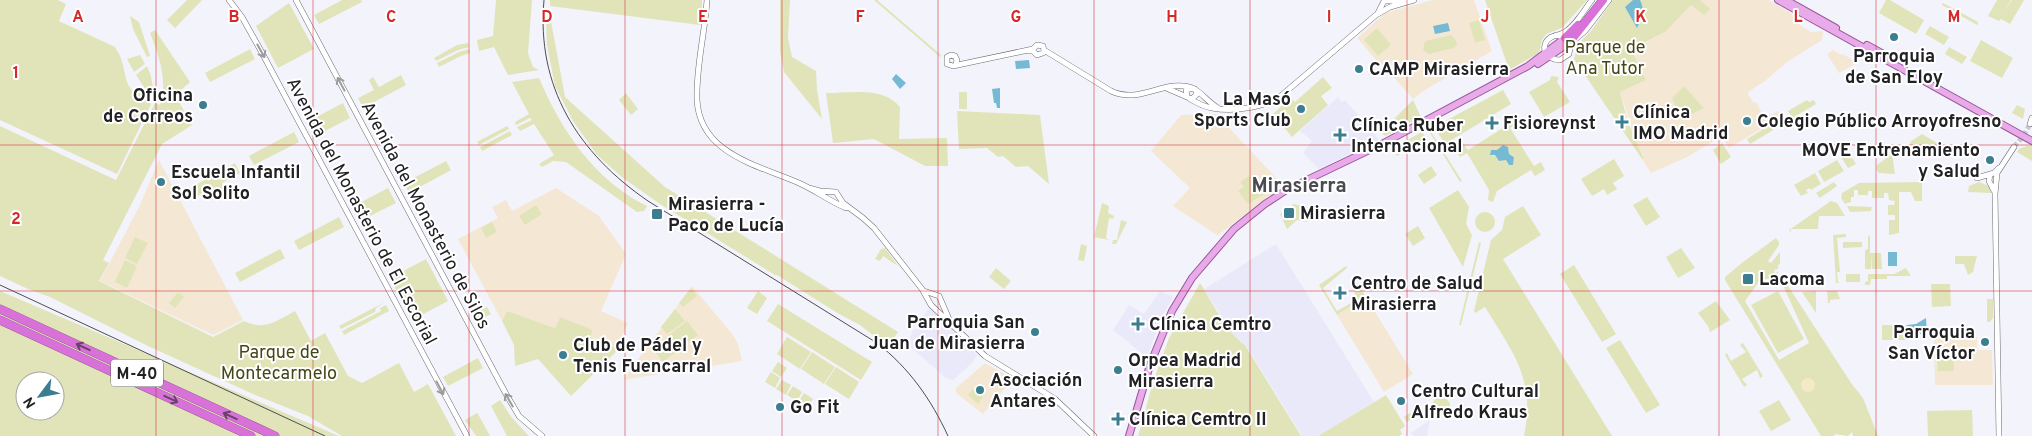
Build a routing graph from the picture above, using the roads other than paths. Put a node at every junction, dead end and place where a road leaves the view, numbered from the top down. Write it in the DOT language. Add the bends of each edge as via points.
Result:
graph roads {
  1 [pos="229,0"];
  2 [pos="296,0"];
  3 [pos="707,0"];
  4 [pos="1414,0"];
  5 [pos="1592,0"];
  6 [pos="1598,0"];
  7 [pos="1603,0"];
  8 [pos="1609,0"];
  9 [pos="1778,0"];
  10 [pos="1786,0"];
  11 [pos="1556,35"];
  12 [pos="1567,41"];
  13 [pos="1033,50"];
  14 [pos="1043,52"];
  15 [pos="1548,55"];
  16 [pos="957,58"];
  17 [pos="973,61"];
  18 [pos="956,64"];
  19 [pos="1166,88"];
  20 [pos="1194,88"];
  21 [pos="1188,98"];
  22 [pos="1218,109"];
  23 [pos="2032,136"];
  24 [pos="2032,141"];
  25 [pos="2014,147"];
  26 [pos="1999,168"];
  27 [pos="1990,174"];
  28 [pos="1997,178"];
  29 [pos="1989,181"];
  30 [pos="810,188"];
  31 [pos="831,190"];
  32 [pos="1995,194"];
  33 [pos="837,195"];
  34 [pos="830,199"];
  35 [pos="853,210"];
  36 [pos="922,289"];
  37 [pos="932,295"];
  38 [pos="929,301"];
  39 [pos="941,302"];
  40 [pos="933,306"];
  41 [pos="0,309"];
  42 [pos="0,320"];
  43 [pos="951,322"];
  44 [pos="251,436"];
  45 [pos="275,436"];
  46 [pos="467,436"];
  47 [pos="542,436"];
  48 [pos="1094,436"];
  49 [pos="1129,436"];
  50 [pos="1133,436"];
  51 [pos="1999,436"];
  1 -- 46 [label="street, Avenida del Monasterio de El Escorial, one-way" via="261,51"];
  47 -- 2 [label="street, Avenida del Monasterio de Silos, one-way" via="519,416 506,394"];
  3 -- 30 [label="street" via="697,98 700,116 710,136 735,157"];
  4 -- 22 [label="street" via="1384,1 1376,15 1277,99 1258,106"];
  5 -- 11 [label="street" via="1566,31"];
  6 -- 12 [label="highway"];
  7 -- 12 [label="highway"];
  8 -- 12 [label="street" via="1578,39"];
  9 -- 24 [label="main road"];
  10 -- 23 [label="main road"];
  11 -- 12 [label="street"];
  11 -- 15 [label="street" via="1547,41 1545,49"];
  12 -- 15 [label="main road"];
  13 -- 14 [label="street" via="1037,55"];
  13 -- 14 [label="street" via="1038,44 1042,45"];
  13 -- 17 [label="street"];
  14 -- 19 [label="street" via="1121,95 1135,96"];
  15 -- 49 [label="main road" via="1288,189 1234,229 1192,278 1172,311 1150,364"];
  15 -- 50 [label="main road" via="1385,146 1285,196 1241,228 1194,280 1174,313 1156,358"];
  16 -- 17 [label="street"];
  16 -- 18 [label="street"];
  16 -- 18 [label="street" via="951,55 946,59 949,66"];
  17 -- 18 [label="street"];
  19 -- 20 [label="street" via="1180,85"];
  19 -- 21 [label="street"];
  20 -- 21 [label="street" via="1186,90"];
  20 -- 21 [label="street" via="1196,97"];
  20 -- 22 [label="street"];
  21 -- 22 [label="street"];
  25 -- 26 [label="street"];
  26 -- 27 [label="street"];
  26 -- 28 [label="street"];
  27 -- 29 [label="street"];
  27 -- 29 [label="street" via="1977,178"];
  28 -- 29 [label="street"];
  28 -- 32 [label="street"];
  29 -- 32 [label="street"];
  30 -- 31 [label="street"];
  30 -- 34 [label="street"];
  31 -- 33 [label="street"];
  31 -- 34 [label="street" via="828,193"];
  32 -- 51 [label="street"];
  33 -- 34 [label="street" via="836,199"];
  33 -- 35 [label="street"];
  34 -- 35 [label="street"];
  35 -- 36 [label="street" via="874,228"];
  36 -- 37 [label="street"];
  36 -- 38 [label="street"];
  37 -- 38 [label="street"];
  37 -- 39 [label="street" via="939,296"];
  38 -- 40 [label="street"];
  39 -- 40 [label="street"];
  39 -- 43 [label="street"];
  40 -- 43 [label="street"];
  45 -- 41 [label="highway, M-40, one-way"];
  42 -- 44 [label="highway, M-40, one-way"];
  43 -- 48 [label="street" via="985,356 1055,398"];
}
